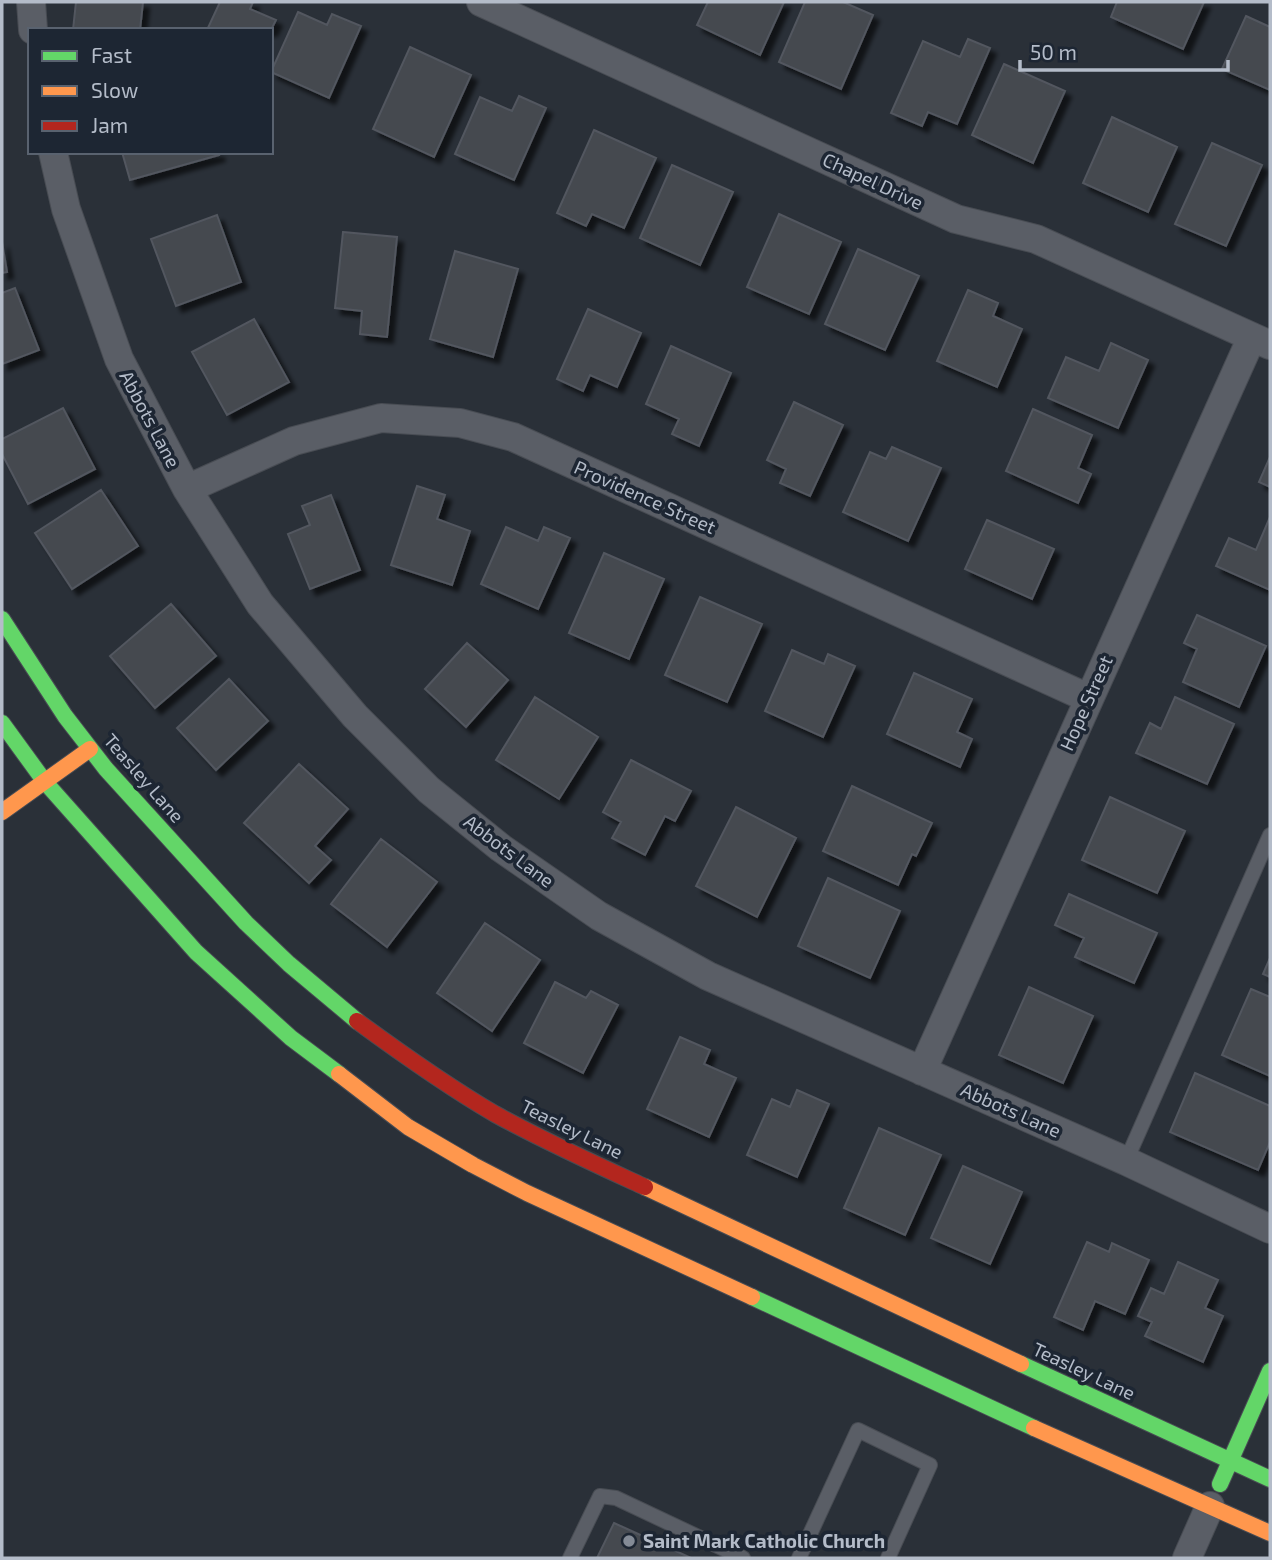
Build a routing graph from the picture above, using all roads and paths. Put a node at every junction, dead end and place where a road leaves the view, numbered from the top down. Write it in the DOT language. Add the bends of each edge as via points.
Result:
graph roads {
  1 [pos="32,2"];
  2 [pos="481,2"];
  3 [pos="33,28"];
  4 [pos="53,154"];
  5 [pos="1261,341"];
  6 [pos="187,489"];
  7 [pos="2,619"];
  8 [pos="1088,698"];
  9 [pos="2,723"];
  10 [pos="90,749"];
  11 [pos="45,782"];
  12 [pos="2,812"];
  13 [pos="1270,835"];
  14 [pos="922,1071"];
  15 [pos="1126,1161"];
  16 [pos="1270,1229"];
  17 [pos="1270,1371"];
  18 [pos="1230,1461"];
  19 [pos="1270,1479"];
  20 [pos="1210,1506"];
  21 [pos="1270,1533"];
  22 [pos="570,1558"];
  23 [pos="743,1558"];
  24 [pos="800,1558"];
  25 [pos="888,1558"];
  26 [pos="1187,1558"];
  1 -- 3 [label="street"];
  2 -- 5 [label="street, Chapel Drive" via="956,219 1037,239"];
  4 -- 6 [label="street, Abbots Lane" via="66,209 119,359"];
  5 -- 8 [label="street, Hope Street"];
  6 -- 8 [label="street, Providence Street" via="294,441 381,418 460,424 513,437"];
  6 -- 14 [label="street, Abbots Lane" via="260,604 355,716 429,790 501,848 598,916 708,976"];
  7 -- 10 [label="main road, Teasley Lane"];
  8 -- 14 [label="street, Hope Street"];
  9 -- 11 [label="main road"];
  10 -- 11 [label="main road"];
  10 -- 18 [label="main road, Teasley Lane" via="257,934 316,988 439,1082 532,1134"];
  11 -- 12 [label="main road"];
  11 -- 20 [label="main road" via="196,952 290,1038 408,1126 527,1193"];
  13 -- 15 [label="lane"];
  14 -- 15 [label="street, Abbots Lane"];
  15 -- 16 [label="street, Abbots Lane"];
  17 -- 18 [label="main road"];
  18 -- 19 [label="main road, Teasley Lane"];
  18 -- 20 [label="main road"];
  20 -- 21 [label="main road"];
  20 -- 26 [label="street"];
  22 -- 23 [label="lane" via="600,1496 616,1498"];
  24 -- 25 [label="lane" via="858,1430 930,1465"];
}
